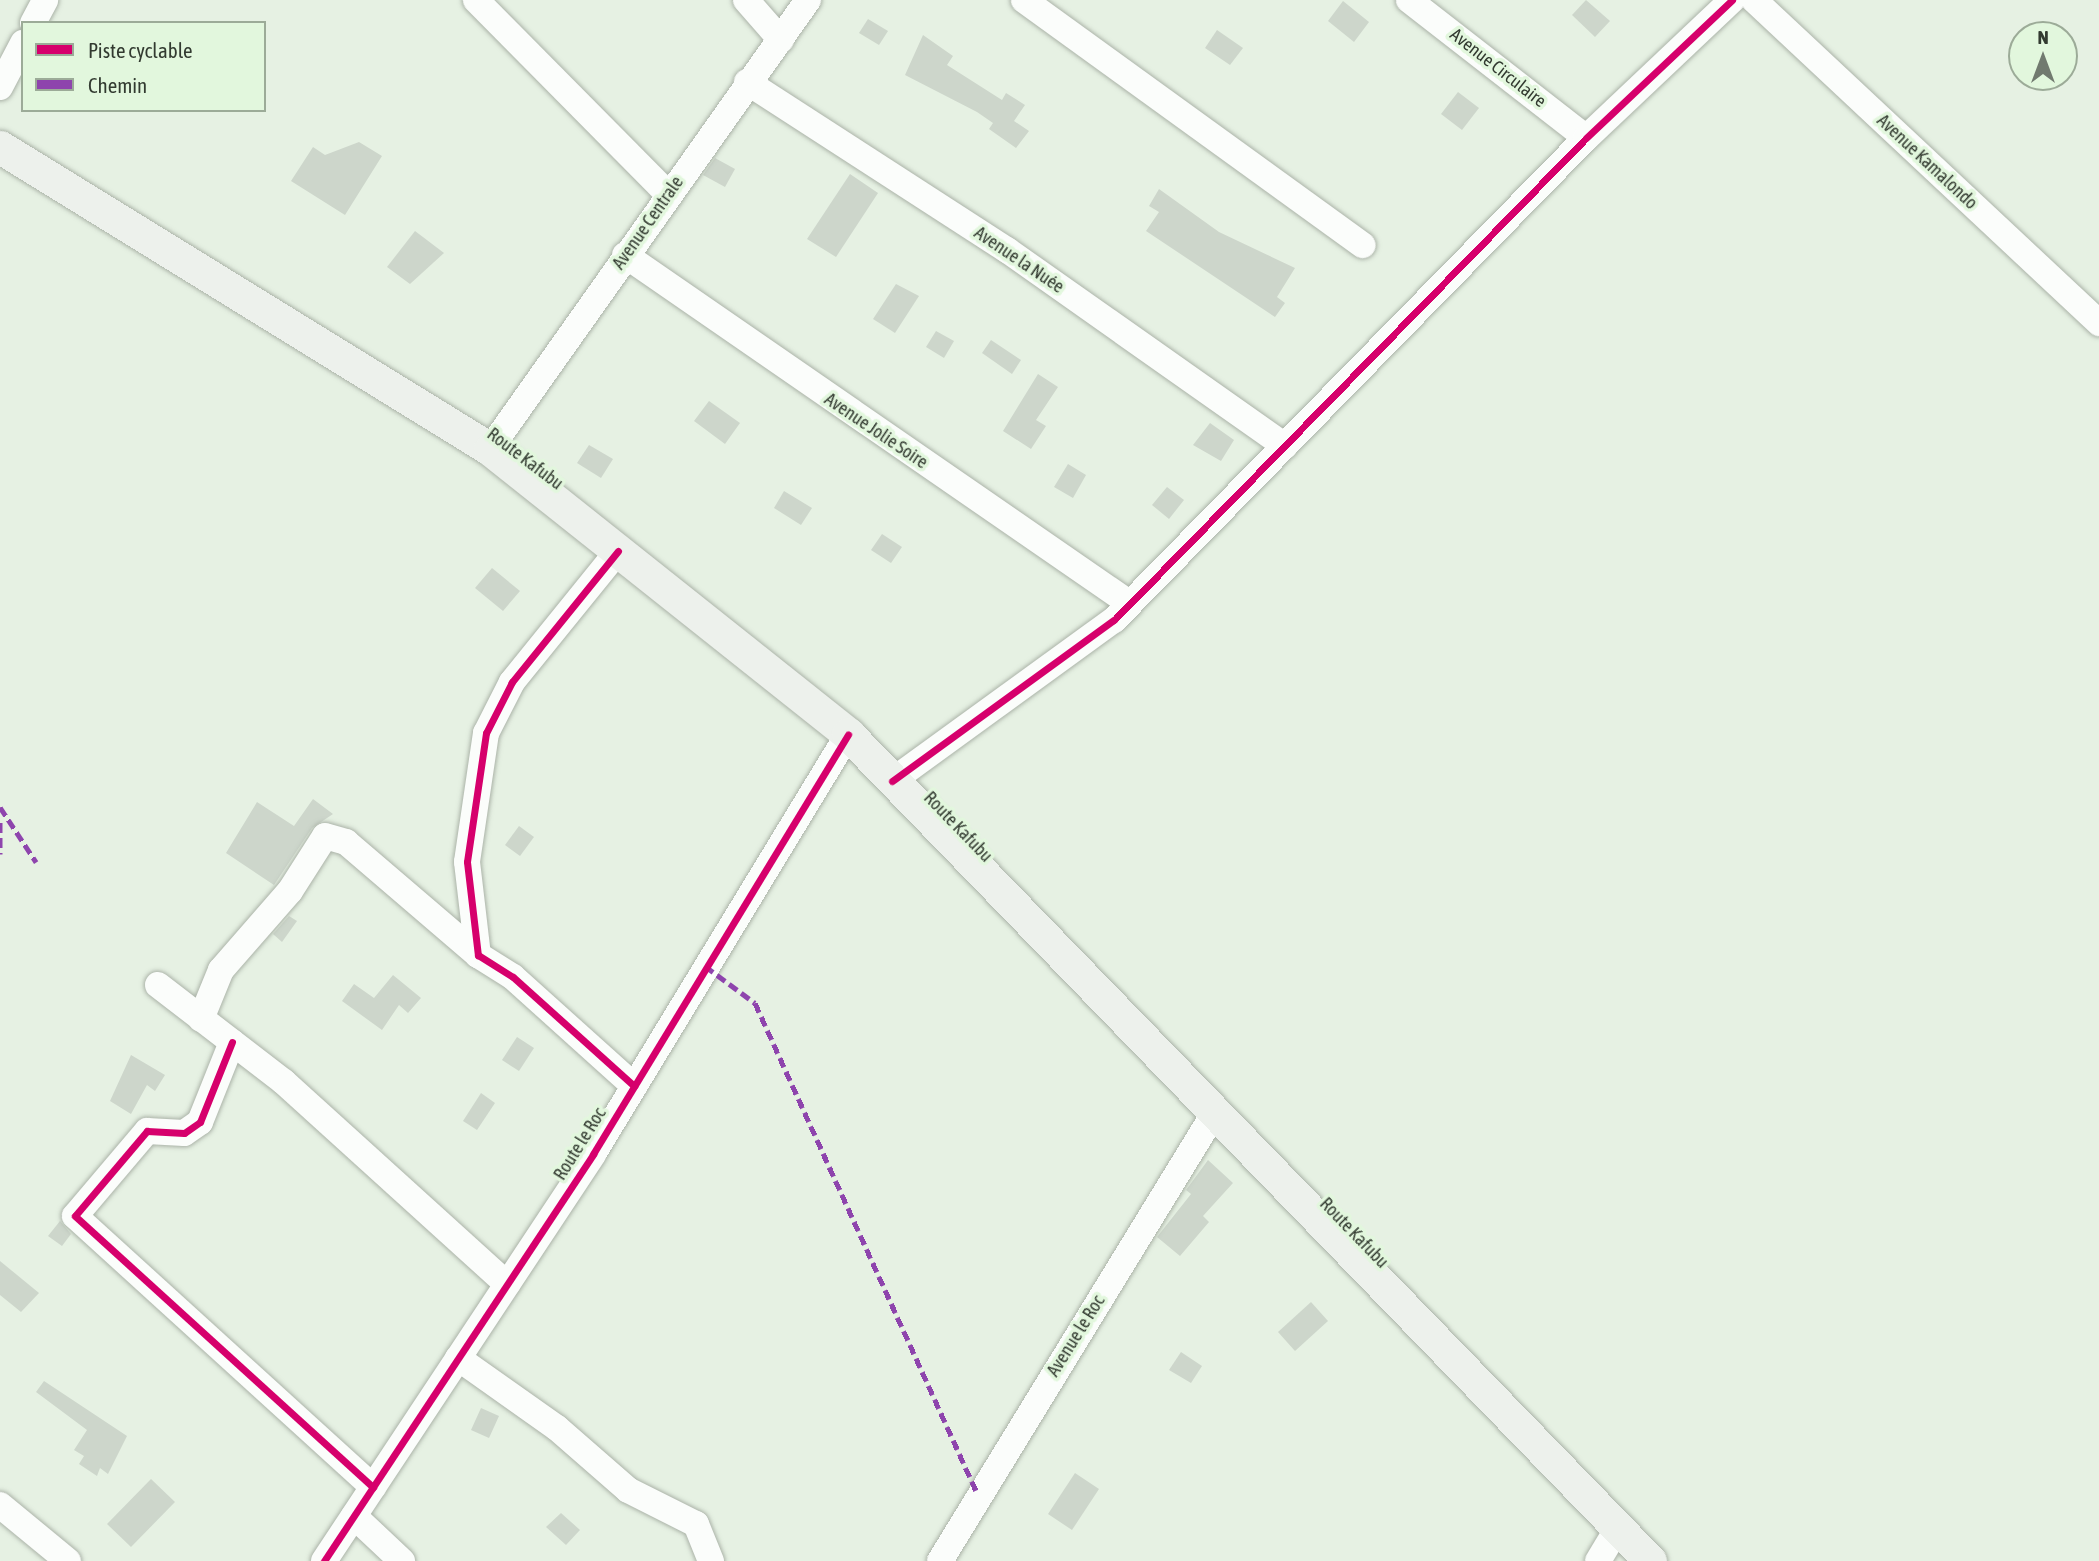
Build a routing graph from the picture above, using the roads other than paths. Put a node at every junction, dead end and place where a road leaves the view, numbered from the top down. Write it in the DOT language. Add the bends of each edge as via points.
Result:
graph roads {
  1 [pos="45,0"];
  2 [pos="476,0"];
  3 [pos="746,0"];
  4 [pos="808,0"];
  5 [pos="1024,0"];
  6 [pos="1409,0"];
  7 [pos="1732,0"];
  8 [pos="1754,0"];
  9 [pos="34,21"];
  10 [pos="781,40"];
  11 [pos="21,47"];
  12 [pos="747,82"];
  13 [pos="0,87"];
  14 [pos="1586,138"];
  15 [pos="0,147"];
  16 [pos="669,195"];
  17 [pos="1363,245"];
  18 [pos="625,255"];
  19 [pos="2099,323"];
  20 [pos="1285,446"];
  21 [pos="490,449"];
  22 [pos="618,551"];
  23 [pos="1129,603"];
  24 [pos="848,734"];
  25 [pos="892,781"];
  26 [pos="478,955"];
  27 [pos="158,985"];
  28 [pos="201,1019"];
  29 [pos="232,1042"];
  30 [pos="634,1086"];
  31 [pos="1215,1112"];
  32 [pos="507,1284"];
  33 [pos="458,1359"];
  34 [pos="373,1487"];
  35 [pos="0,1504"];
  36 [pos="354,1516"];
  37 [pos="1618,1528"];
  38 [pos="68,1561"];
  39 [pos="324,1561"];
  40 [pos="402,1561"];
  41 [pos="710,1561"];
  42 [pos="940,1561"];
  43 [pos="1598,1561"];
  44 [pos="1650,1561"];
  1 -- 9 [label="street"];
  2 -- 16 [label="street"];
  3 -- 10 [label="street"];
  4 -- 10 [label="street, Avenue Centrale"];
  5 -- 17 [label="street"];
  6 -- 14 [label="street, Avenue Circulaire"];
  7 -- 14 [label="street"];
  8 -- 19 [label="street, Avenue Kamalondo"];
  10 -- 12 [label="street, Avenue Centrale"];
  11 -- 13 [label="street"];
  12 -- 16 [label="street, Avenue Centrale"];
  12 -- 20 [label="street, Avenue la Nuée" via="1007,250"];
  14 -- 20 [label="street"];
  15 -- 21 [label="main road, Route Kafubu"];
  16 -- 18 [label="street, Avenue Centrale"];
  18 -- 21 [label="street, Avenue Centrale"];
  18 -- 23 [label="street, Avenue Jolie Soire"];
  20 -- 23 [label="street"];
  21 -- 22 [label="main road, Route Kafubu"];
  22 -- 24 [label="main road, Route Kafubu"];
  22 -- 26 [label="street" via="512,682 486,733 467,862"];
  23 -- 25 [label="street" via="959,738"];
  24 -- 25 [label="main road, Route Kafubu"];
  24 -- 30 [label="street, Route le Roc"];
  25 -- 31 [label="main road, Route Kafubu"];
  26 -- 28 [label="street" via="346,842 326,836 290,891 221,970"];
  26 -- 30 [label="street" via="513,977"];
  27 -- 28 [label="street"];
  28 -- 29 [label="street"];
  29 -- 32 [label="street"];
  29 -- 34 [label="street" via="200,1122 184,1133 147,1131 75,1216"];
  30 -- 32 [label="street, Route le Roc"];
  31 -- 37 [label="main road, Route Kafubu"];
  31 -- 42 [label="street, Avenue le Roc"];
  32 -- 33 [label="street, Route le Roc"];
  33 -- 34 [label="street, Route le Roc"];
  33 -- 41 [label="street" via="566,1435 628,1490 696,1524"];
  34 -- 36 [label="street, Route le Roc"];
  35 -- 38 [label="street"];
  36 -- 39 [label="street, Route le Roc"];
  36 -- 40 [label="street"];
  37 -- 43 [label="street"];
  37 -- 44 [label="main road, Route Kafubu"];
}
